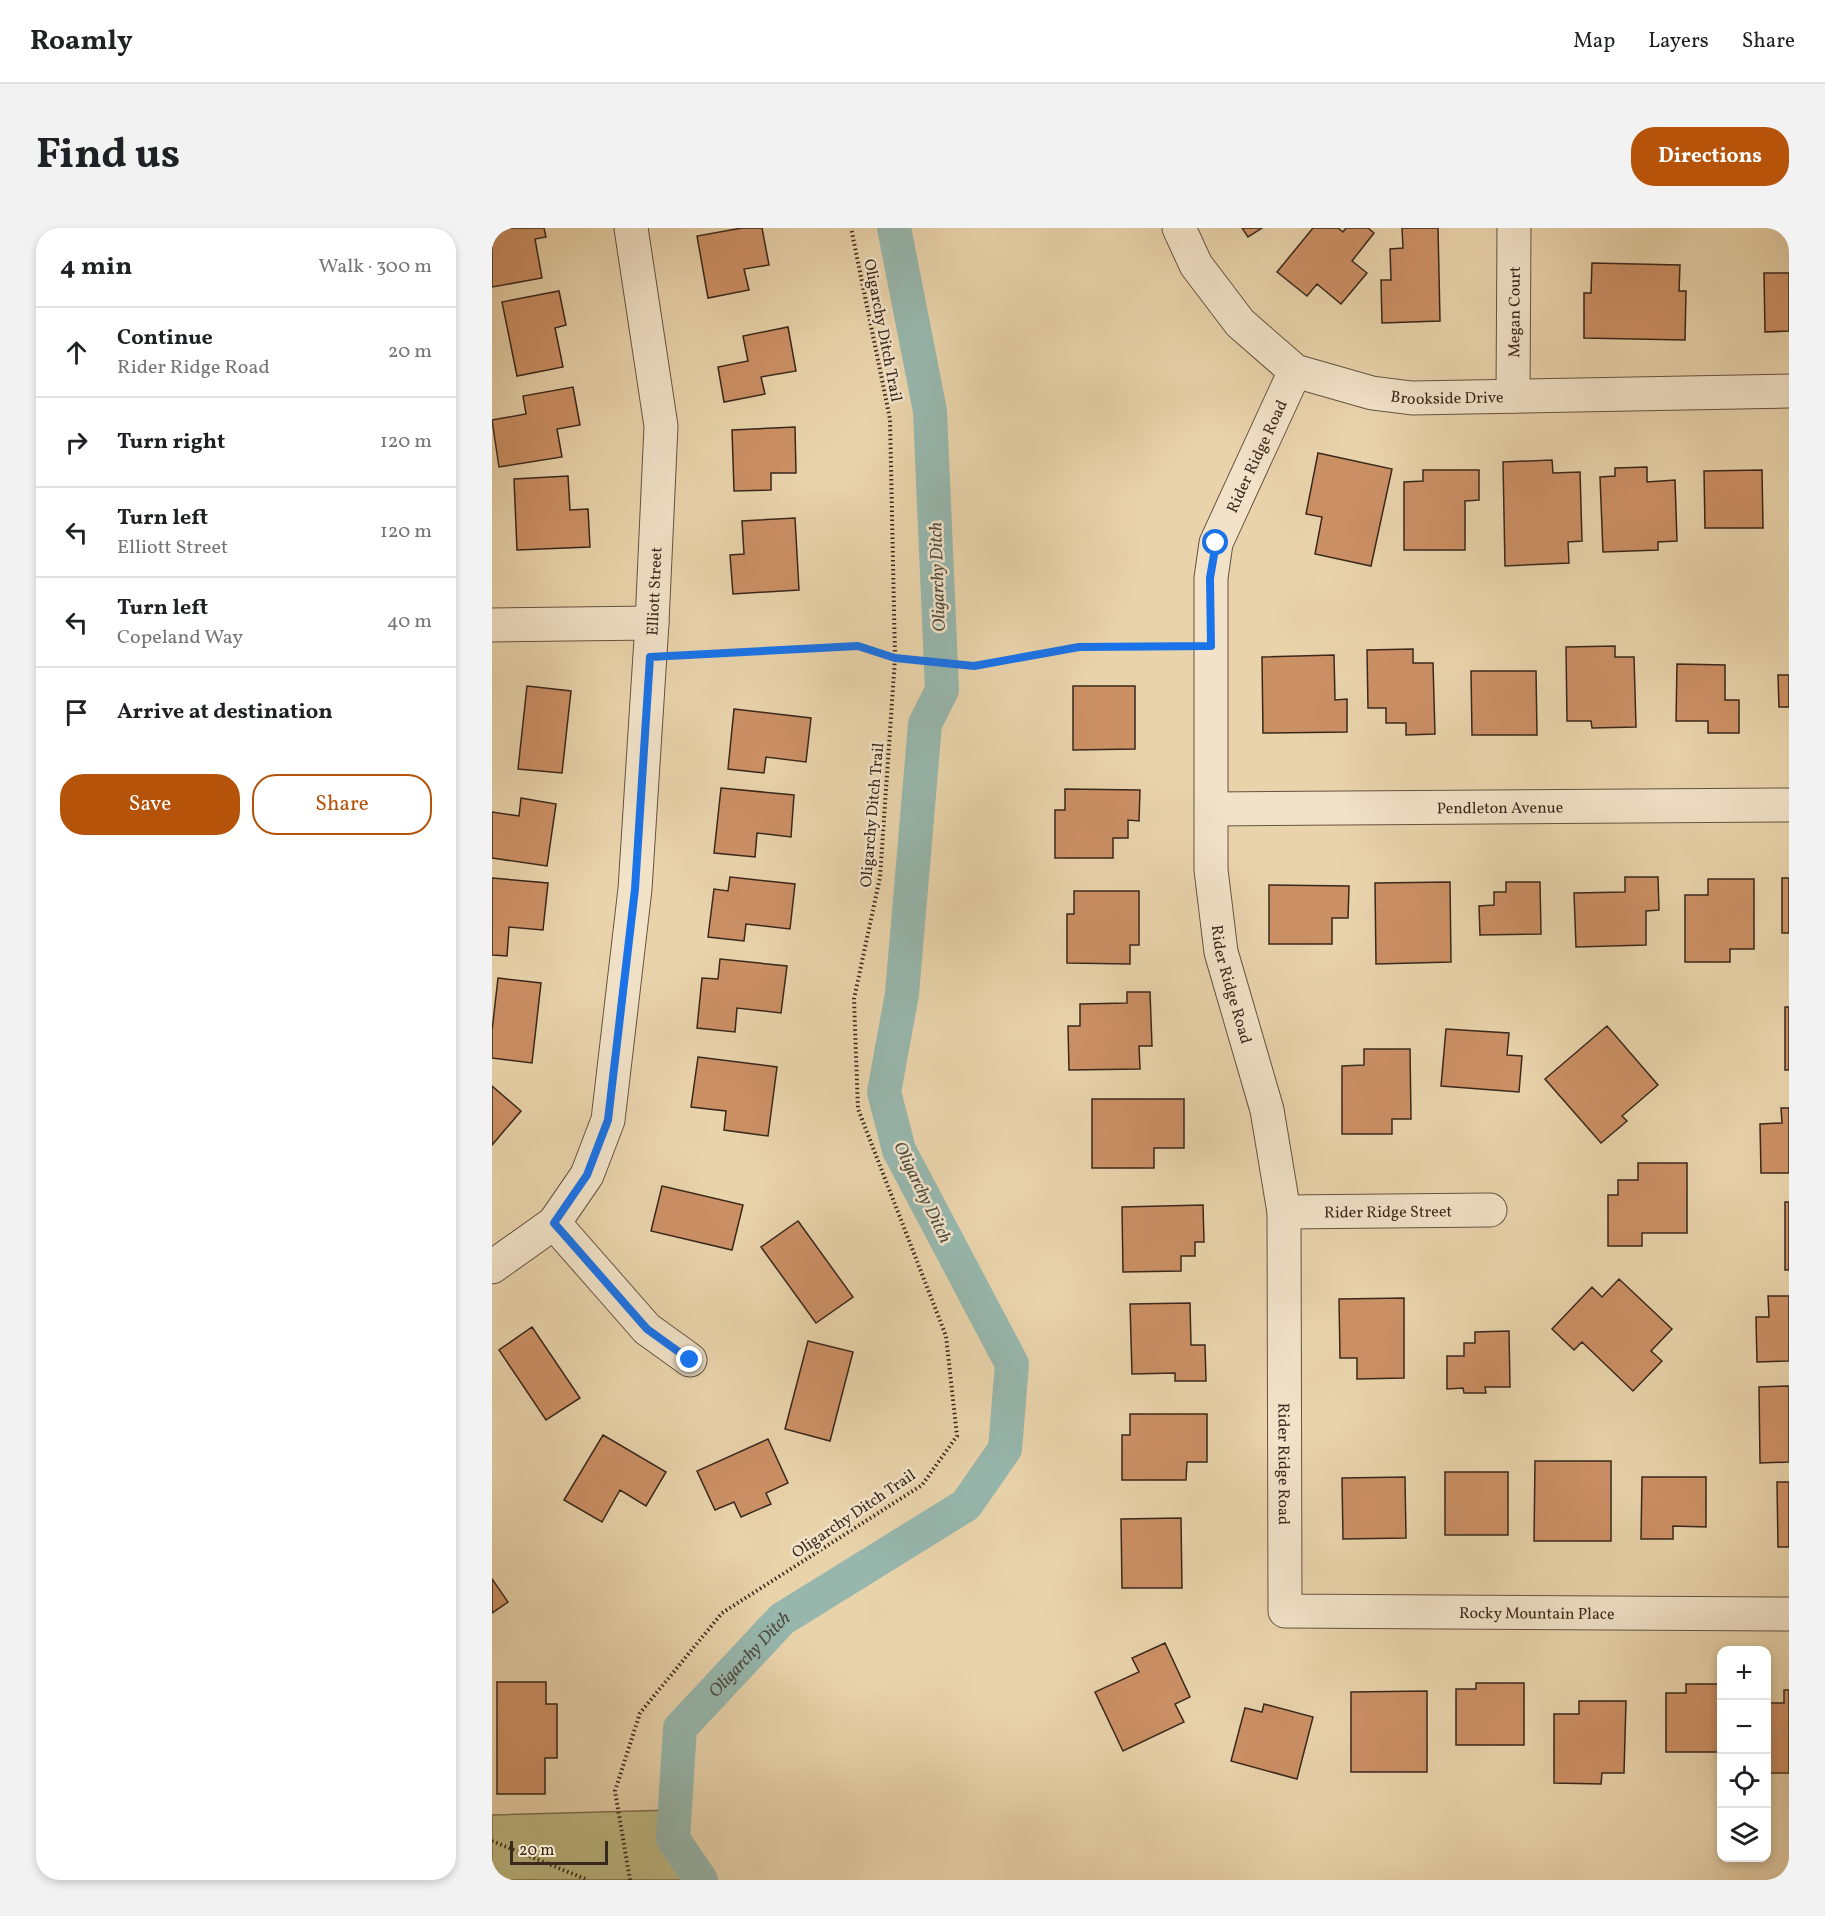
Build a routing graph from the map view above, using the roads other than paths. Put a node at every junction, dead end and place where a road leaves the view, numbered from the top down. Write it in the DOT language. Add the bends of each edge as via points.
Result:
graph roads {
  1 [pos="631,228"];
  2 [pos="1179,228"];
  3 [pos="1514,228"];
  4 [pos="1295,371"];
  5 [pos="1789,391"];
  6 [pos="1513,396"];
  7 [pos="652,623"];
  8 [pos="492,625"];
  9 [pos="1789,806"];
  10 [pos="1212,809"];
  11 [pos="1490,1210"];
  12 [pos="1284,1212"];
  13 [pos="554,1223"];
  14 [pos="492,1267"];
  15 [pos="690,1360"];
  16 [pos="1285,1611"];
  17 [pos="1789,1614"];
  1 -- 7 [label="street, Elliott Street" via="661,426"];
  2 -- 4 [label="street, Brookside Drive" via="1196,265 1240,323"];
  3 -- 6 [label="street, Megan Court"];
  4 -- 6 [label="street, Brookside Drive" via="1372,393 1412,398"];
  4 -- 10 [label="street, Rider Ridge Road" via="1216,543 1210,578"];
  5 -- 6 [label="street, Brookside Drive"];
  7 -- 8 [label="street"];
  7 -- 13 [label="street, Elliott Street" via="635,889 608,1120 587,1175"];
  9 -- 10 [label="street, Pendleton Avenue"];
  10 -- 12 [label="street, Rider Ridge Road" via="1211,870 1221,952 1267,1110"];
  11 -- 12 [label="street, Rider Ridge Street"];
  12 -- 16 [label="street, Rider Ridge Road"];
  13 -- 14 [label="street, Elliott Street"];
  13 -- 15 [label="street" via="647,1329"];
  16 -- 17 [label="street, Rocky Mountain Place"];
}
